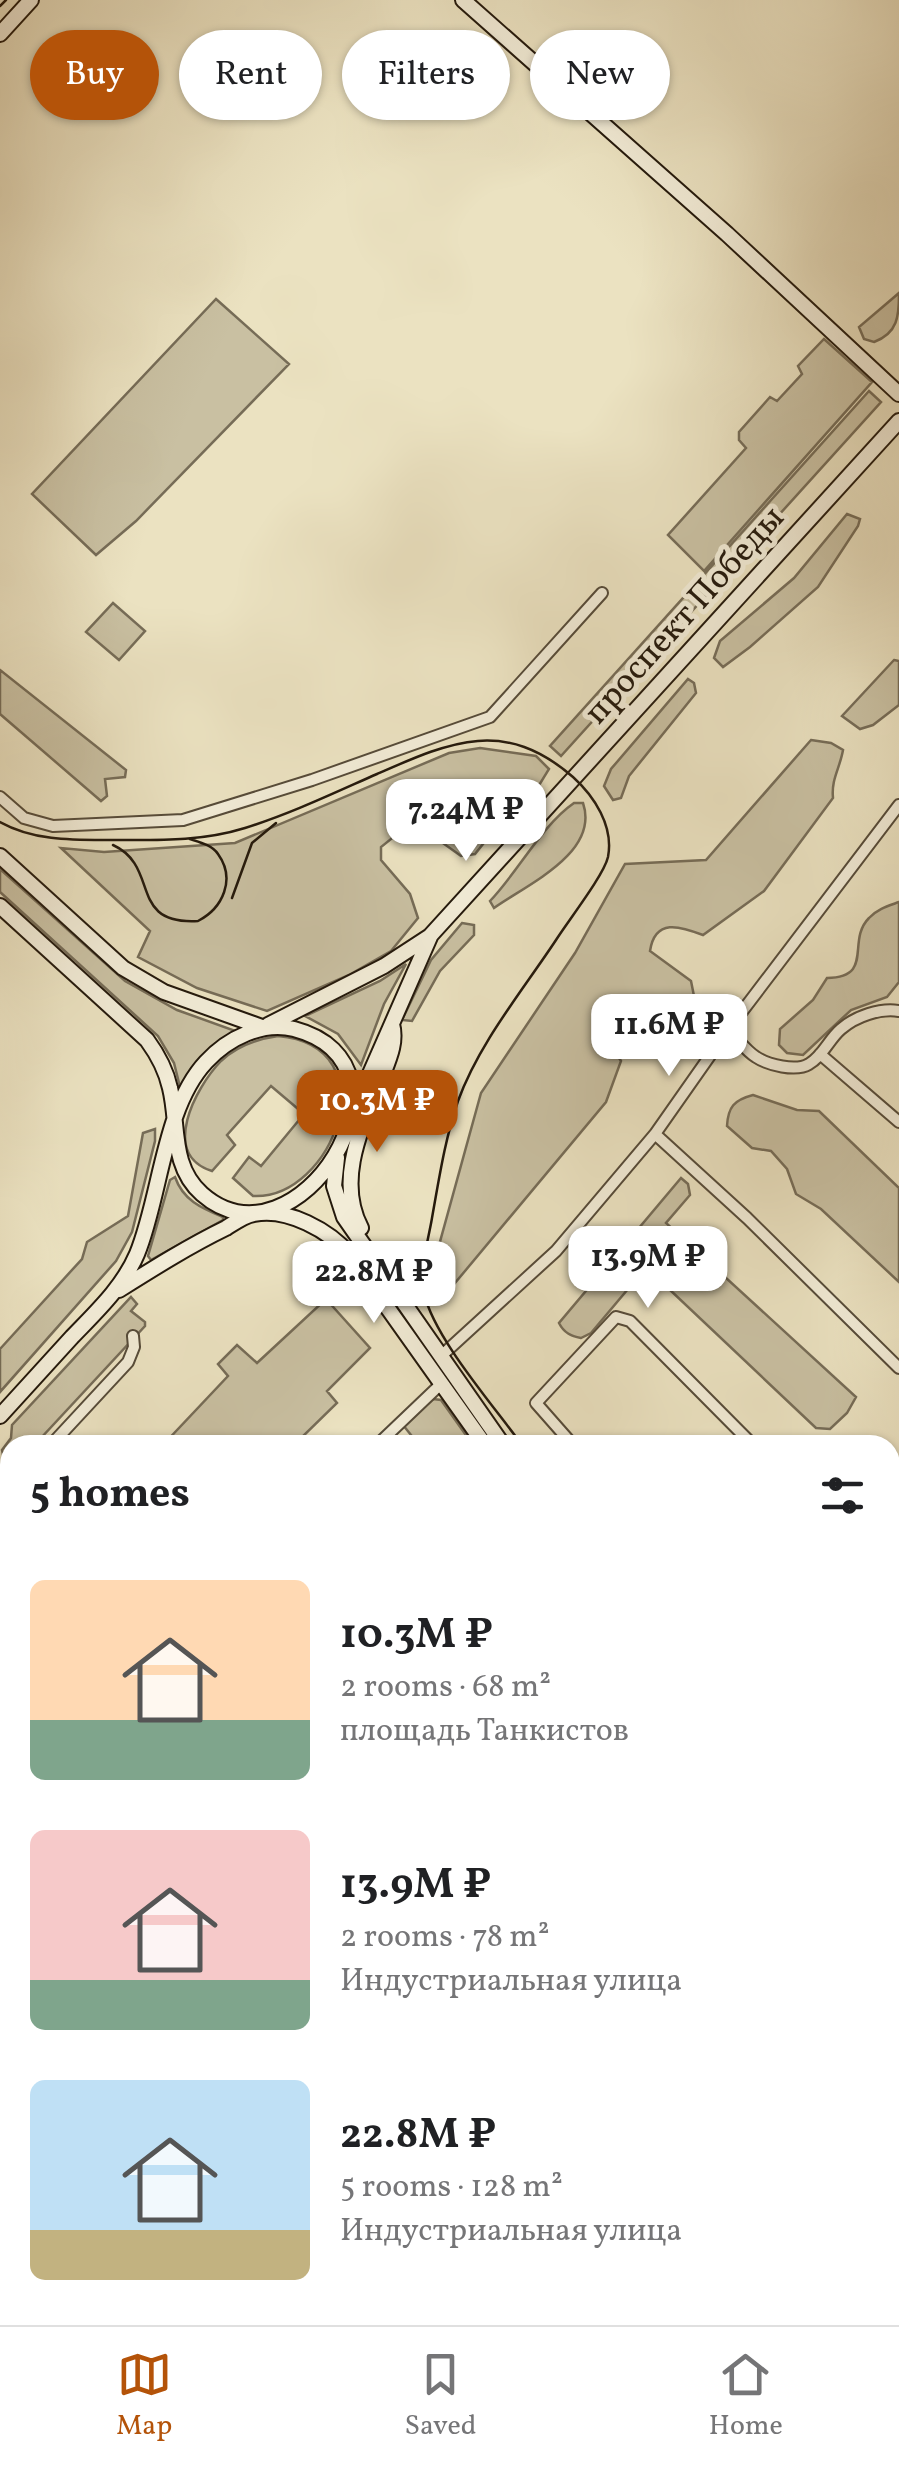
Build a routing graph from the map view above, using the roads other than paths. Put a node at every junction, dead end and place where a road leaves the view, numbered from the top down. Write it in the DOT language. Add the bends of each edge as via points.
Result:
graph roads {
  1 [pos="32,0"];
  2 [pos="463,0"];
  3 [pos="0,34"];
  4 [pos="899,394"];
  5 [pos="899,420"];
  6 [pos="602,594"];
  7 [pos="0,797"];
  8 [pos="899,805"];
  9 [pos="0,856"];
  10 [pos="0,906"];
  11 [pos="430,936"];
  12 [pos="899,1011"];
  13 [pos="392,1024"];
  14 [pos="262,1028"];
  15 [pos="728,1030"];
  16 [pos="820,1054"];
  17 [pos="352,1115"];
  18 [pos="899,1122"];
  19 [pos="174,1129"];
  20 [pos="655,1134"];
  21 [pos="342,1142"];
  22 [pos="253,1214"];
  23 [pos="388,1280"];
  24 [pos="114,1293"];
  25 [pos="132,1336"];
  26 [pos="440,1357"];
  27 [pos="899,1368"];
  28 [pos="436,1389"];
  29 [pos="0,1416"];
  30 [pos="59,1435"];
  31 [pos="388,1435"];
  32 [pos="476,1435"];
  33 [pos="496,1435"];
  34 [pos="564,1435"];
  35 [pos="743,1435"];
  1 -- 3 [label="main road"];
  2 -- 4 [label="main road"];
  5 -- 11 [label="main road, проспект Победы"];
  6 -- 7 [label="street" via="490,718 312,780 183,820 53,826 24,818"];
  8 -- 15 [label="street"];
  9 -- 14 [label="main road" via="123,968 164,992"];
  10 -- 19 [label="main road" via="146,1040 166,1072"];
  11 -- 13 [label="main road"];
  11 -- 14 [label="main road"];
  12 -- 16 [label="street" via="864,1016 841,1029"];
  13 -- 17 [label="main road"];
  13 -- 23 [label="main road" via="393,1045 351,1165 349,1193"];
  14 -- 17 [label="main road" via="288,1028 332,1046 350,1076"];
  14 -- 19 [label="main road" via="216,1051 202,1066"];
  15 -- 16 [label="street" via="756,1057 780,1066 801,1067"];
  15 -- 20 [label="street"];
  16 -- 18 [label="street"];
  17 -- 21 [label="main road"];
  19 -- 22 [label="main road" via="198,1191 222,1207"];
  19 -- 24 [label="main road" via="137,1255"];
  20 -- 26 [label="street" via="556,1251"];
  20 -- 27 [label="street"];
  21 -- 22 [label="main road" via="307,1190"];
  21 -- 23 [label="main road" via="335,1197"];
  22 -- 24 [label="main road"];
  22 -- 28 [label="main road" via="308,1224 342,1246"];
  23 -- 26 [label="main road"];
  24 -- 29 [label="main road"];
  25 -- 30 [label="street" via="128,1362"];
  26 -- 33 [label="main road"];
  28 -- 31 [label="street"];
  28 -- 32 [label="main road"];
  34 -- 35 [label="street" via="536,1402 616,1318 630,1321"];
}
